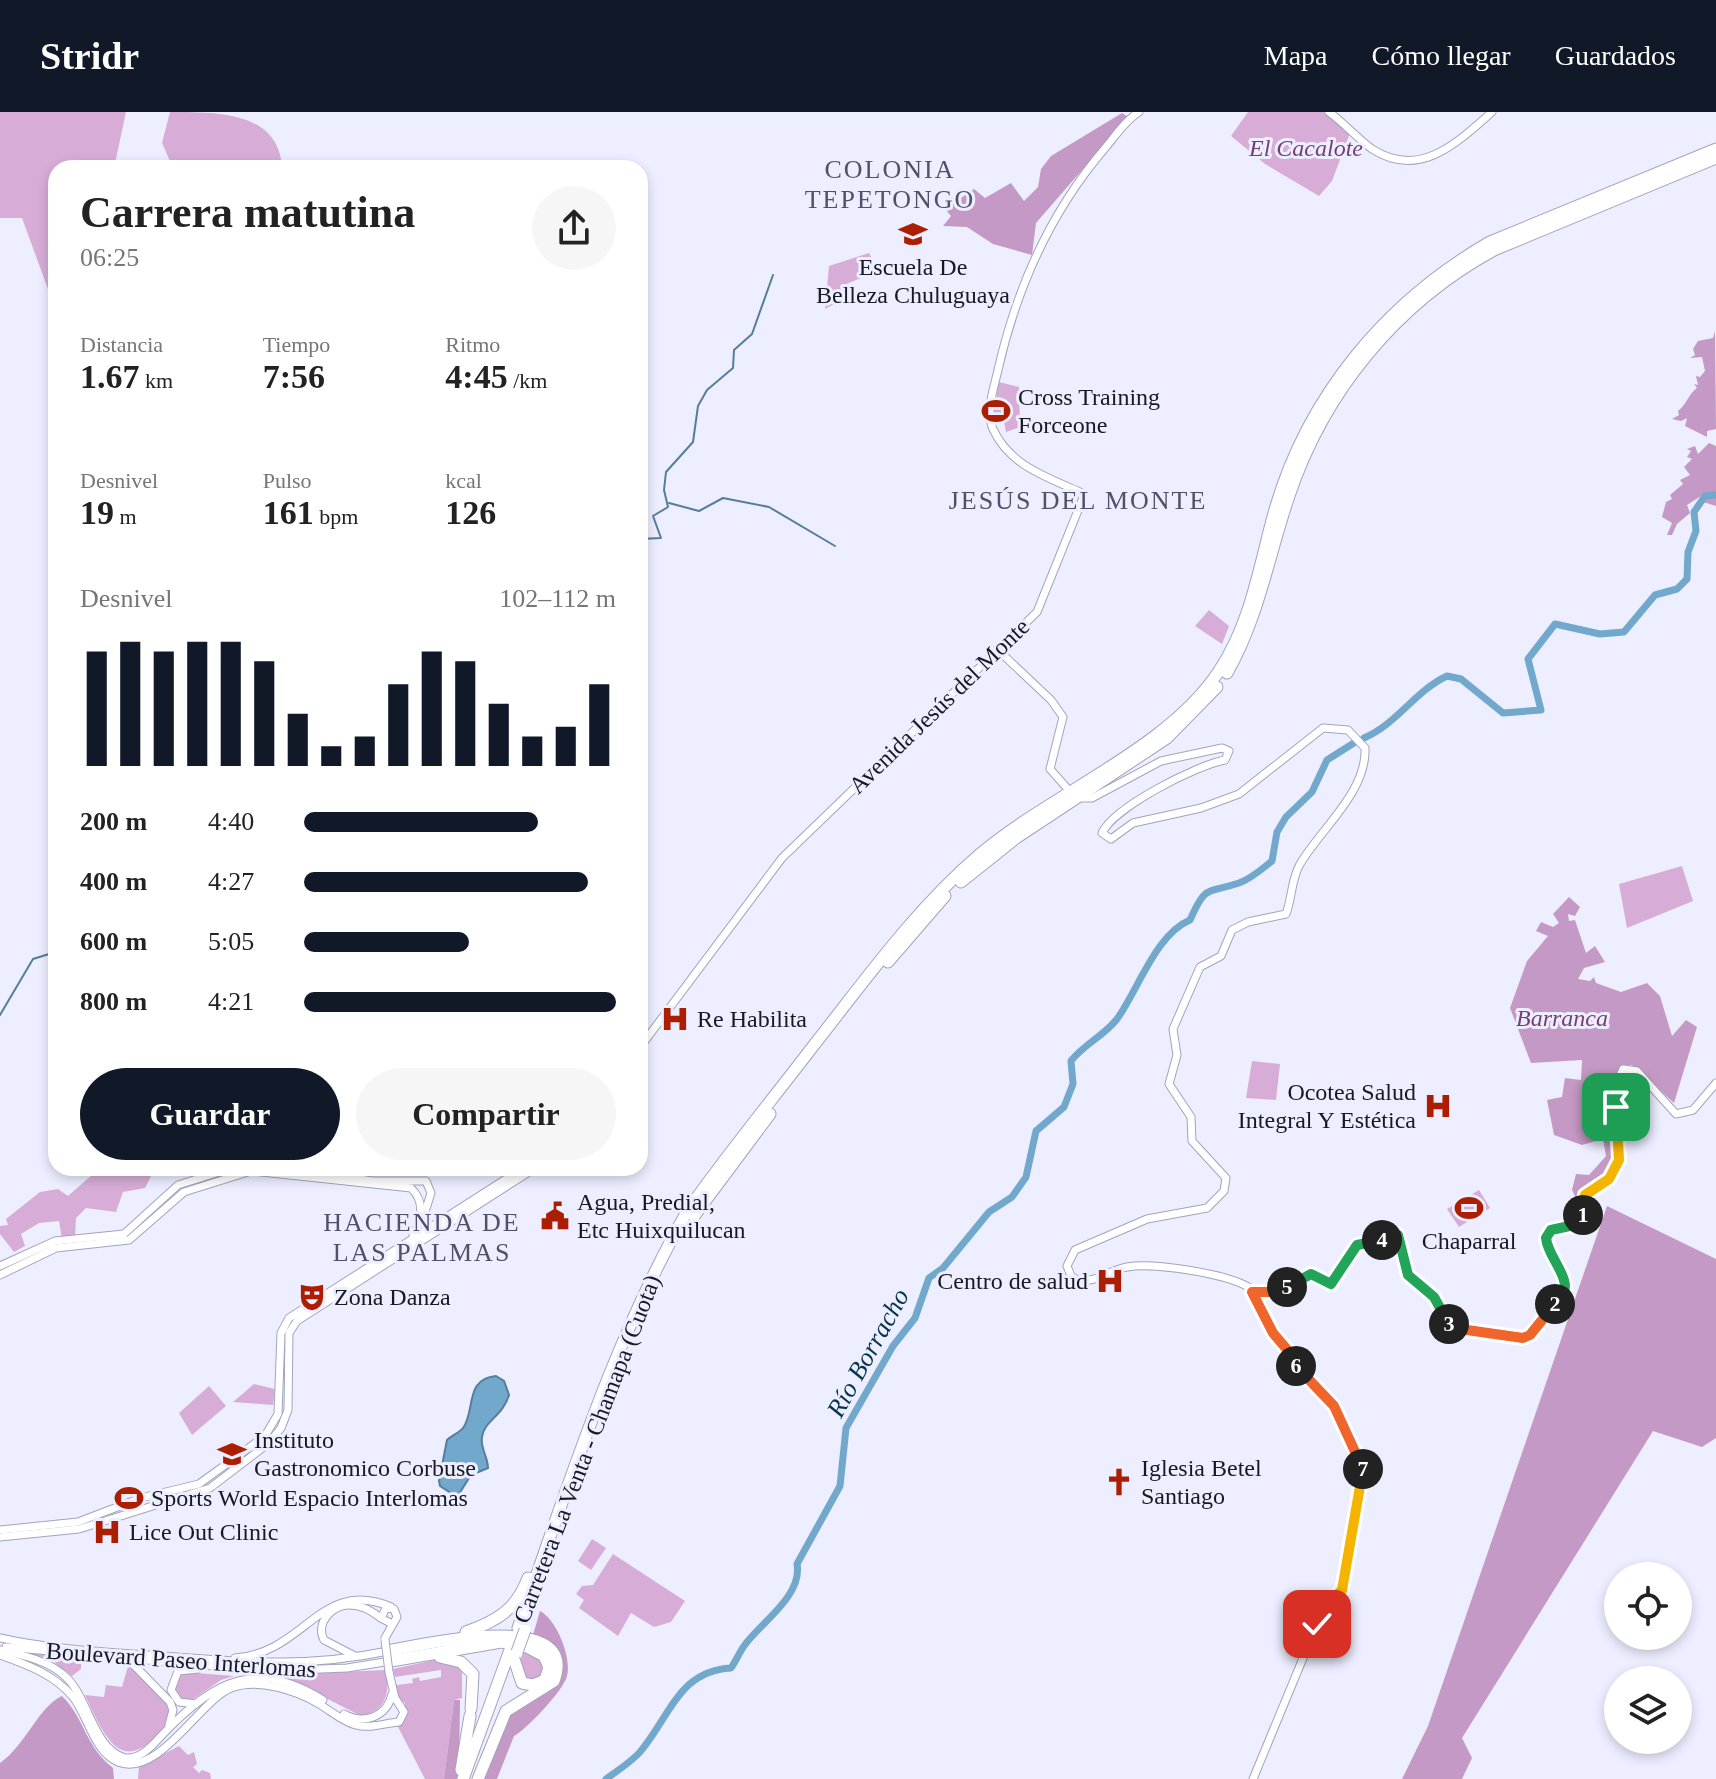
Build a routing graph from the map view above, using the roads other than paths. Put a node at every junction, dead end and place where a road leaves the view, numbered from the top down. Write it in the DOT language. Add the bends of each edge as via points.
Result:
graph roads {
  1 [pos="1139,112"];
  2 [pos="1329,112"];
  3 [pos="1492,112"];
  4 [pos="1716,149"];
  5 [pos="1716,158"];
  6 [pos="997,649"];
  7 [pos="1066,787"];
  8 [pos="1079,798"];
  9 [pos="648,1035"];
  10 [pos="1716,1083"];
  11 [pos="207,1176"];
  12 [pos="237,1176"];
  13 [pos="324,1176"];
  14 [pos="328,1176"];
  15 [pos="510,1176"];
  16 [pos="523,1176"];
  17 [pos="423,1231"];
  18 [pos="411,1239"];
  19 [pos="0,1266"];
  20 [pos="0,1275"];
  21 [pos="1252,1292"];
  22 [pos="591,1430"];
  23 [pos="154,1499"];
  24 [pos="0,1530"];
  25 [pos="0,1537"];
  26 [pos="391,1607"];
  27 [pos="381,1619"];
  28 [pos="521,1629"];
  29 [pos="0,1638"];
  30 [pos="443,1641"];
  31 [pos="390,1643"];
  32 [pos="0,1650"];
  33 [pos="514,1653"];
  34 [pos="419,1655"];
  35 [pos="357,1657"];
  36 [pos="127,1659"];
  37 [pos="213,1660"];
  38 [pos="228,1668"];
  39 [pos="69,1687"];
  40 [pos="199,1702"];
  41 [pos="391,1705"];
  42 [pos="209,1707"];
  43 [pos="393,1722"];
  44 [pos="167,1729"];
  45 [pos="160,1737"];
  46 [pos="166,1745"];
  47 [pos="461,1779"];
  48 [pos="470,1779"];
  49 [pos="478,1779"];
  50 [pos="1253,1779"];
  1 -- 6 [label="main road, Avenida Jesús del Monte" via="1095,160 1051,222 1011,319 991,399 993,430 1034,473 1083,498 1037,612"];
  2 -- 3 [label="main road" via="1375,151 1410,160 1446,151"];
  4 -- 22 [label="highway, Carretera La Venta - Chamapa (Cuota)" via="1490,242 1414,293 1359,349 1290,469 1249,609 1220,671 1200,697 1161,730 979,855 918,913 688,1210 645,1290"];
  5 -- 28 [label="highway, Carretera La Venta - Chamapa (Cuota)" via="1523,235 1475,260 1419,300 1368,352 1312,441 1288,497 1252,622 1208,700 1167,738 1016,838 951,890 897,951 695,1214 636,1330"];
  6 -- 7 [label="main road" via="1063,717 1050,769"];
  6 -- 9 [label="main road, Avenida Jesús del Monte" via="782,858"];
  8 -- 21 [label="main road" via="1092,798 1175,756 1229,751 1225,760 1187,774 1105,827 1102,837 1111,839 1133,823 1239,794 1323,728 1348,730 1364,744 1365,760 1348,796 1296,873 1286,914 1232,930 1221,956 1200,967 1173,1029 1177,1055 1170,1090 1191,1117 1192,1141 1227,1183 1219,1198 1207,1208 1147,1219 1084,1245 1071,1254 1068,1272 1084,1282 1130,1266 1145,1267 1226,1278"];
  10 -- 21 [label="main road" via="1693,1110 1676,1114 1637,1071 1623,1069 1616,1107 1621,1150 1615,1172 1585,1195 1579,1224 1551,1230 1546,1244 1563,1276 1565,1293 1530,1335 1453,1327 1434,1297 1408,1275 1398,1235 1357,1245 1331,1284 1311,1274 1273,1292"];
  11 -- 19 [label="main road" via="178,1185 124,1234 55,1241"];
  12 -- 20 [label="main road" via="175,1198 129,1240 56,1248"];
  13 -- 18 [label="main road" via="411,1188 421,1212"];
  14 -- 17 [label="main road" via="428,1182 431,1193"];
  15 -- 17 [label="main road"];
  16 -- 23 [label="main road" via="297,1321 289,1333 288,1410 276,1436 210,1488"];
  17 -- 18 [label="main road"];
  18 -- 23 [label="main road" via="289,1318 281,1333 278,1414 265,1436 205,1481"];
  21 -- 50 [label="main road" via="1296,1366 1334,1406 1363,1468 1341,1592 1325,1605"];
  22 -- 28 [label="highway, Carretera La Venta - Chamapa (Cuota)"];
  22 -- 30 [label="highway" via="516,1605 499,1619"];
  23 -- 24 [label="main road" via="78,1522"];
  23 -- 25 [label="main road" via="79,1529"];
  26 -- 27 [label="main road" via="382,1611"];
  26 -- 31 [label="main road" via="397,1617"];
  26 -- 37 [label="main road" via="361,1599 345,1601 267,1653"];
  27 -- 31 [label="main road"];
  27 -- 31 [label="main road"];
  27 -- 35 [label="main road" via="349,1605 322,1622 321,1634 328,1644"];
  28 -- 33 [label="highway, Carretera La Venta - Chamapa (Cuota), bridge"];
  29 -- 37 [label="main road, Boulevard Paseo Interlomas"];
  30 -- 31 [label="highway"];
  30 -- 49 [label="highway" via="488,1635 529,1639 547,1648 557,1663 550,1686 506,1711"];
  31 -- 34 [label="highway"];
  31 -- 35 [label="main road, Boulevard Paseo Interlomas"];
  31 -- 38 [label="main road, Boulevard Paseo Interlomas" via="363,1667"];
  31 -- 41 [label="main road"];
  32 -- 36 [label="main road, Boulevard Paseo Interlomas"];
  32 -- 39 [label="main road" via="53,1667"];
  33 -- 34 [label="highway" via="522,1683 545,1680 549,1667 544,1656 508,1642"];
  33 -- 47 [label="highway, Carretera La Venta - Chamapa (Cuota)"];
  33 -- 48 [label="highway, Carretera La Venta - Chamapa (Cuota)"];
  34 -- 47 [label="highway" via="452,1659 473,1674"];
  35 -- 37 [label="main road, Boulevard Paseo Interlomas" via="293,1664"];
  36 -- 38 [label="main road, Boulevard Paseo Interlomas"];
  36 -- 44 [label="main road" via="170,1702 173,1716"];
  38 -- 40 [label="main road" via="175,1674 175,1699"];
  39 -- 45 [label="main road" via="115,1754 138,1757"];
  39 -- 46 [label="main road" via="113,1760 135,1764"];
  40 -- 41 [label="main road" via="222,1684 247,1679 296,1687 354,1719 374,1717"];
  40 -- 42 [label="main road"];
  40 -- 44 [label="main road"];
  41 -- 43 [label="main road" via="385,1715"];
  41 -- 43 [label="main road" via="404,1715"];
  42 -- 43 [label="main road" via="233,1688 274,1687 303,1695 356,1725"];
  42 -- 46 [label="main road"];
  44 -- 45 [label="main road"];
  45 -- 46 [label="main road"];
}
